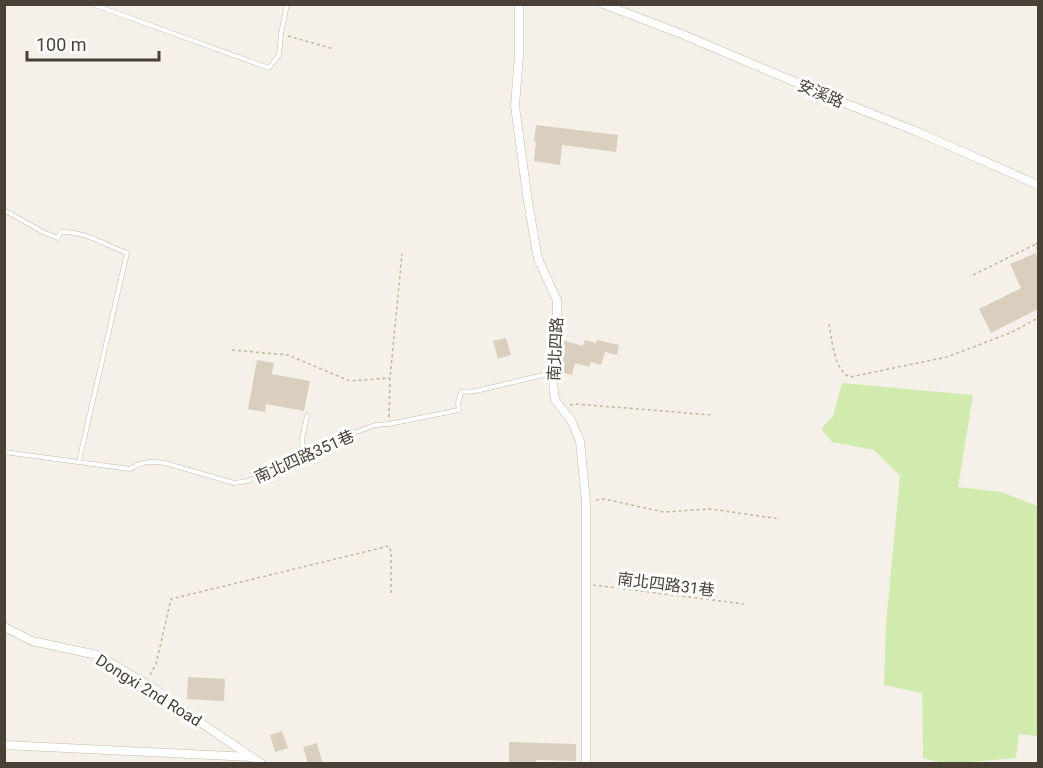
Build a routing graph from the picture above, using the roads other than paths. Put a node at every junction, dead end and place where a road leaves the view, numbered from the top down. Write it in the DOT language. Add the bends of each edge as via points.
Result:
graph roads {
  1 [pos="92,4"];
  2 [pos="287,4"];
  3 [pos="519,4"];
  4 [pos="603,4"];
  5 [pos="1038,185"];
  6 [pos="4,210"];
  7 [pos="552,373"];
  8 [pos="307,416"];
  9 [pos="4,452"];
  10 [pos="303,455"];
  11 [pos="79,461"];
  12 [pos="4,627"];
  13 [pos="4,745"];
  14 [pos="253,757"];
  15 [pos="262,764"];
  16 [pos="586,764"];
  1 -- 2 [label="lane" via="269,68 279,55"];
  3 -- 7 [label="street, 南北四路" via="515,106 538,259 557,300"];
  4 -- 5 [label="street, 安溪路"];
  6 -- 11 [label="lane" via="49,236 58,238 61,232 73,232 127,253"];
  7 -- 10 [label="lane, 南北四路351巷" via="461,392 459,410 375,425"];
  7 -- 16 [label="street, 南北四路" via="555,400 571,420 580,441 586,502"];
  8 -- 10 [label="lane"];
  9 -- 11 [label="lane, 南北四路351巷"];
  10 -- 11 [label="lane, 南北四路351巷" via="248,481 234,483 165,463 141,463 130,469"];
  12 -- 14 [label="street, Dongxi 2nd Road" via="32,641 97,655"];
  13 -- 14 [label="street"];
  14 -- 15 [label="street, Dongxi 2nd Road"];
}
